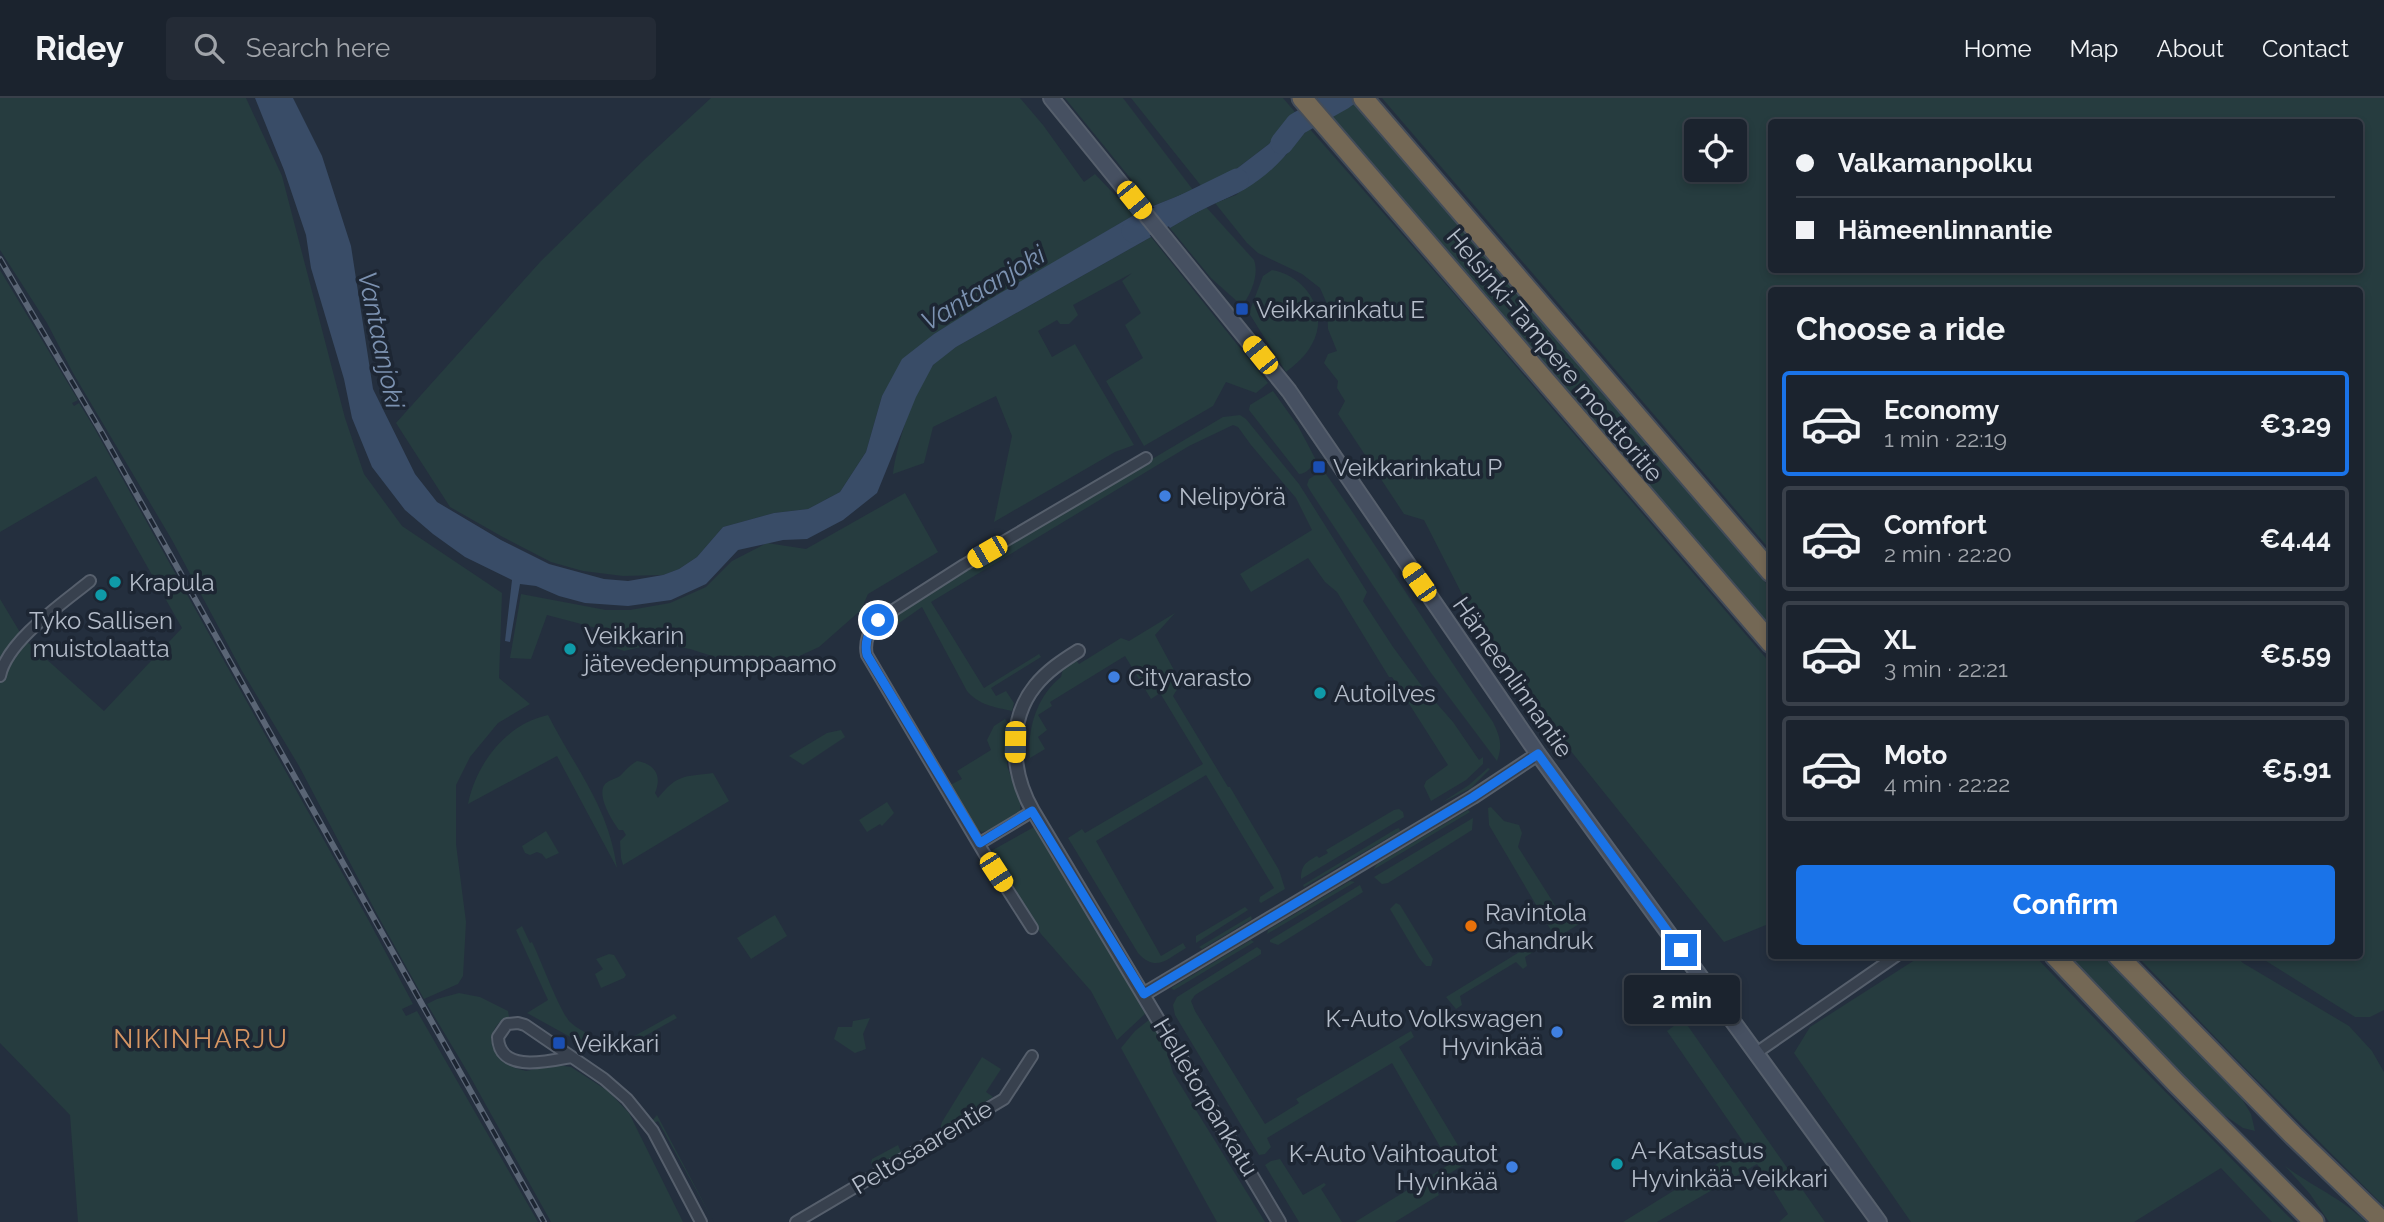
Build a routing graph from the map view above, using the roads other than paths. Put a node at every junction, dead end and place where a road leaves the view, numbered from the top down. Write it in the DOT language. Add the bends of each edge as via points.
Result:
graph roads {
  1 [pos="1051,98"];
  2 [pos="1302,98"];
  3 [pos="1363,98"];
  4 [pos="1146,458"];
  5 [pos="1768,569"];
  6 [pos="90,581"];
  7 [pos="1768,639"];
  8 [pos="1078,651"];
  9 [pos="0,676"];
  10 [pos="1538,754"];
  11 [pos="1032,811"];
  12 [pos="980,843"];
  13 [pos="1032,928"];
  14 [pos="1892,959"];
  15 [pos="2058,959"];
  16 [pos="2121,959"];
  17 [pos="1144,994"];
  18 [pos="1756,1053"];
  19 [pos="1032,1056"];
  20 [pos="571,1057"];
  21 [pos="701,1222"];
  22 [pos="796,1222"];
  23 [pos="1279,1222"];
  24 [pos="1879,1222"];
  25 [pos="2314,1222"];
  26 [pos="2383,1222"];
  1 -- 10 [label="main road, Hämeenlinnantie" via="1289,391"];
  2 -- 7 [label="highway, Helsinki-Tampere moottoritie"];
  3 -- 5 [label="highway, Helsinki-Tampere moottoritie"];
  4 -- 12 [label="street" via="964,565 872,626 867,655"];
  6 -- 9 [label="street" via="41,620 3,663"];
  8 -- 11 [label="street, Helletorpankatu" via="1049,671 1021,711 1015,757"];
  10 -- 17 [label="street"];
  10 -- 18 [label="main road, Hämeenlinnantie"];
  11 -- 12 [label="street"];
  11 -- 17 [label="street, Helletorpankatu"];
  12 -- 13 [label="street"];
  14 -- 18 [label="street"];
  15 -- 25 [label="highway"];
  16 -- 26 [label="highway"];
  17 -- 23 [label="street, Helletorpankatu"];
  18 -- 24 [label="main road, Hämeenlinnantie"];
  19 -- 22 [label="street, Peltosaarentie" via="1004,1099"];
  20 -- 20 [label="street" via="518,1023 507,1024 498,1037 503,1051 522,1063"];
  20 -- 21 [label="street" via="617,1088 653,1131"];
}
